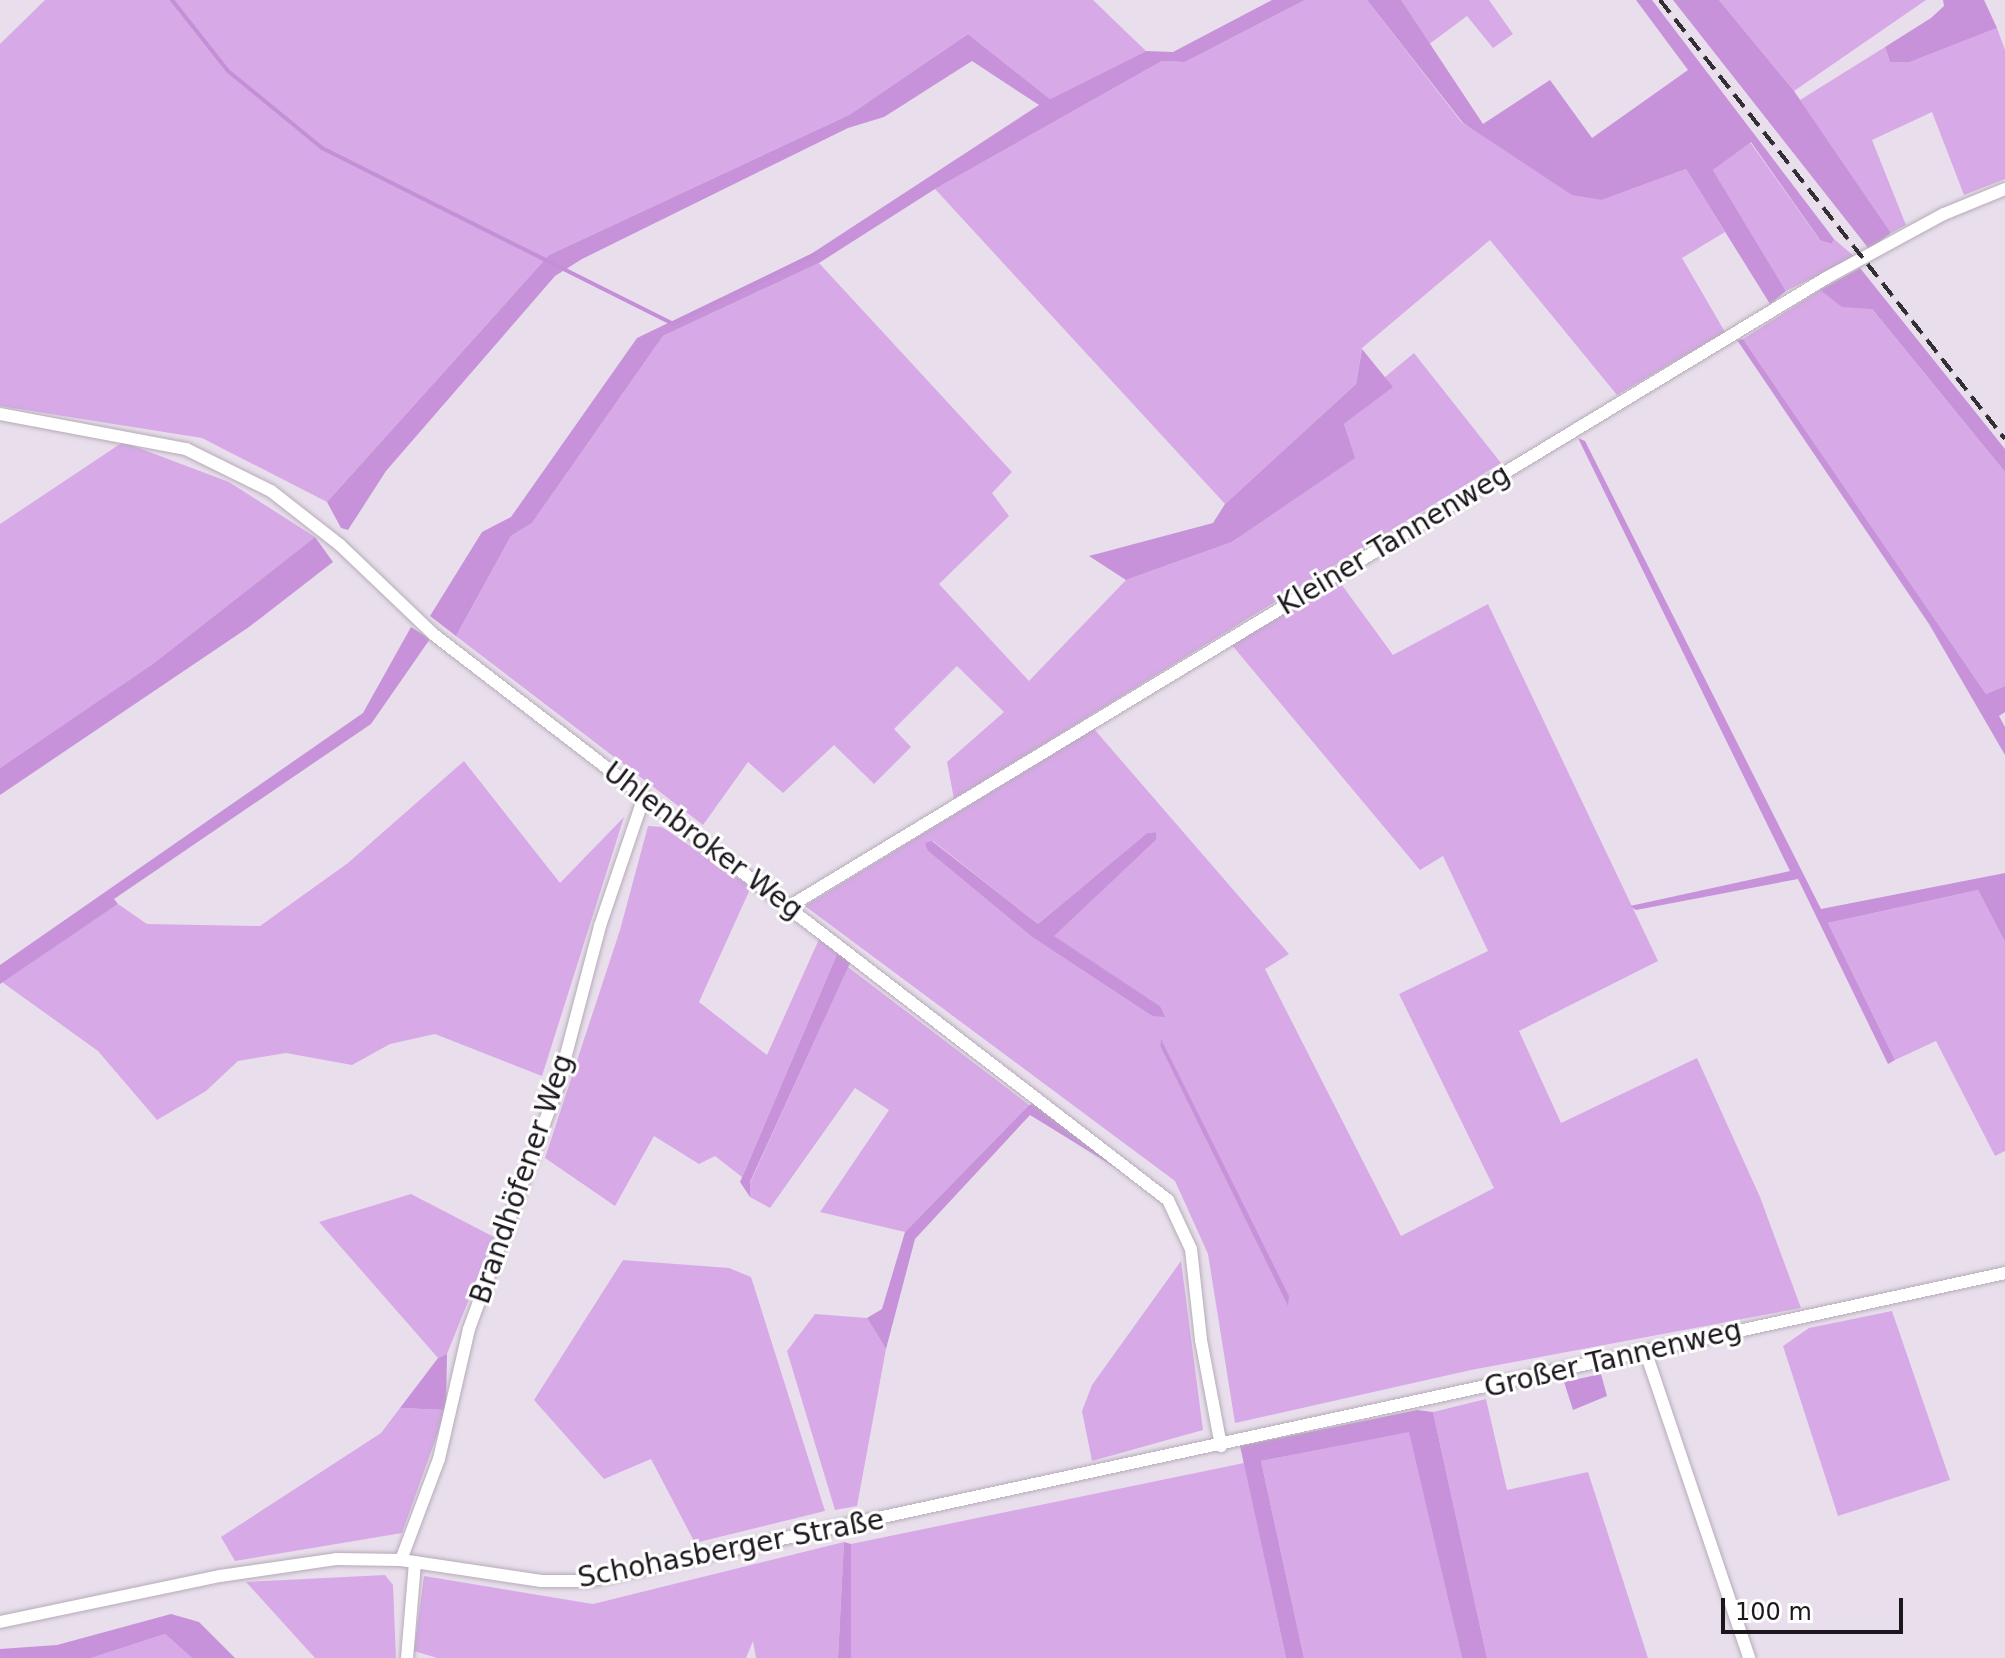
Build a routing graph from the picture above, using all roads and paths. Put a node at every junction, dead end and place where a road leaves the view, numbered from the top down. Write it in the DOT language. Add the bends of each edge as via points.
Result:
graph roads {
  1 [pos="2005,189"];
  2 [pos="0,414"];
  3 [pos="644,797"];
  4 [pos="790,906"];
  5 [pos="2005,1273"];
  6 [pos="1646,1353"];
  7 [pos="1221,1446"];
  8 [pos="401,1560"];
  9 [pos="415,1562"];
  10 [pos="0,1622"];
  11 [pos="407,1658"];
  12 [pos="1749,1658"];
  1 -- 4 [label="street, Kleiner Tannenweg" via="1944,214 1826,278"];
  2 -- 3 [label="street, Uhlenbroker Weg" via="186,449 247,476 340,545 433,634"];
  3 -- 4 [label="street, Uhlenbroker Weg"];
  3 -- 8 [label="street, Brandhöfener Weg" via="600,926 557,1089 469,1329 439,1459"];
  4 -- 7 [label="street, Uhlenbroker Weg" via="1168,1200 1191,1249"];
  5 -- 6 [label="street, Großer Tannenweg"];
  6 -- 7 [label="street, Großer Tannenweg"];
  6 -- 12 [label="street"];
  7 -- 9 [label="street, Schohasberger Straße" via="588,1581 541,1581"];
  8 -- 9 [label="street, Schohasberger Straße"];
  8 -- 10 [label="street, Schohasberger Straße" via="284,1565"];
  9 -- 11 [label="street"];
}
